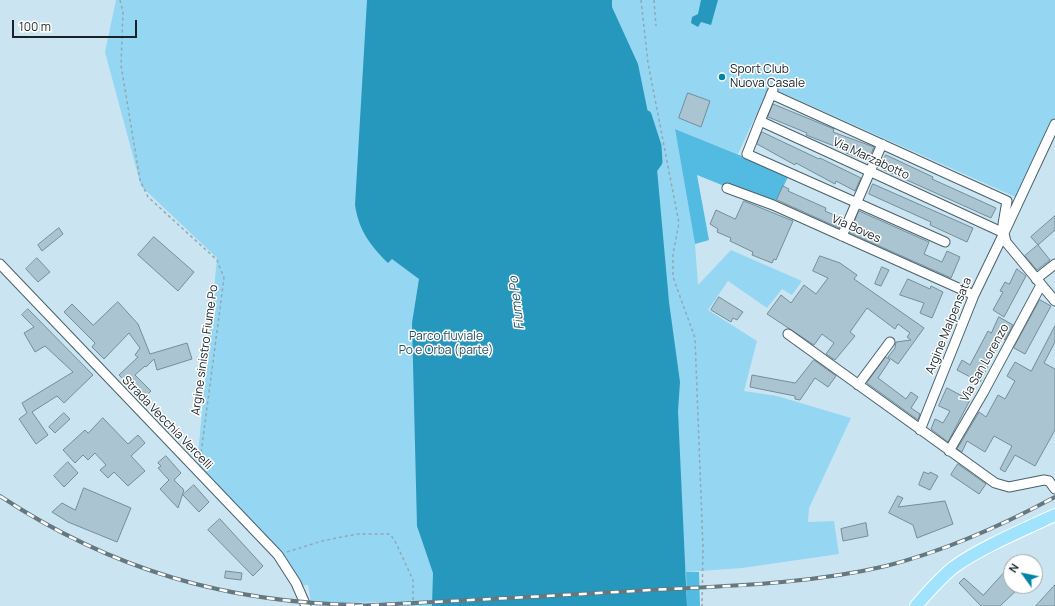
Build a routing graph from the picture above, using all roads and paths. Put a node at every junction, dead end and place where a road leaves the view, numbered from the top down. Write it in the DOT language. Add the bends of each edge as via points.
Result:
graph roads {
  1 [pos="120,0"];
  2 [pos="641,0"];
  3 [pos="654,0"];
  4 [pos="656,26"];
  5 [pos="760,121"];
  6 [pos="1055,124"];
  7 [pos="882,144"];
  8 [pos="869,170"];
  9 [pos="727,188"];
  10 [pos="855,203"];
  11 [pos="1004,233"];
  12 [pos="842,236"];
  13 [pos="944,242"];
  14 [pos="0,264"];
  15 [pos="1055,264"];
  16 [pos="1038,282"];
  17 [pos="974,295"];
  18 [pos="1055,301"];
  19 [pos="788,334"];
  20 [pos="890,342"];
  21 [pos="858,385"];
  22 [pos="920,430"];
  23 [pos="949,451"];
  24 [pos="198,473"];
  25 [pos="1055,489"];
  26 [pos="1055,516"];
  27 [pos="278,555"];
  28 [pos="306,606"];
  29 [pos="413,606"];
  30 [pos="702,606"];
  31 [pos="916,606"];
  1 -- 24 [label="path, Argine sinistro Fiume Po" via="123,12 121,65 140,180 148,197 217,260 224,278"];
  2 -- 30 [label="path" via="648,63 679,223 673,254 673,276 695,338 703,548"];
  3 -- 4 [label="path"];
  5 -- 7 [label="street" via="772,91"];
  5 -- 8 [label="street, Via Marzabotto"];
  5 -- 10 [label="street" via="747,154"];
  6 -- 11 [label="street, Argine Malpensata"];
  7 -- 8 [label="street"];
  7 -- 11 [label="street, Argine Malpensata" via="1007,202 1002,224"];
  8 -- 10 [label="street"];
  8 -- 11 [label="street, Via Marzabotto"];
  9 -- 12 [label="street, Via Boves" via="773,205"];
  10 -- 12 [label="street"];
  10 -- 13 [label="street"];
  11 -- 16 [label="street" via="1006,242"];
  11 -- 17 [label="street, Argine Malpensata"];
  12 -- 17 [label="street, Via Boves"];
  14 -- 24 [label="street, Strada Vecchia Vercelli"];
  15 -- 16 [label="street"];
  16 -- 18 [label="street"];
  16 -- 23 [label="street, Via San Lorenzo" via="983,393"];
  17 -- 22 [label="street, Argine Malpensata"];
  19 -- 21 [label="street"];
  20 -- 21 [label="street"];
  21 -- 22 [label="street"];
  22 -- 23 [label="street"];
  23 -- 25 [label="street" via="1002,486 1044,480"];
  24 -- 27 [label="street, Strada Vecchia Vercelli"];
  26 -- 31 [label="main road" via="955,566"];
  27 -- 28 [label="street, Strada Vecchia Vercelli" via="296,583"];
  27 -- 29 [label="path" via="322,541 357,534 390,534 413,580"];
}
